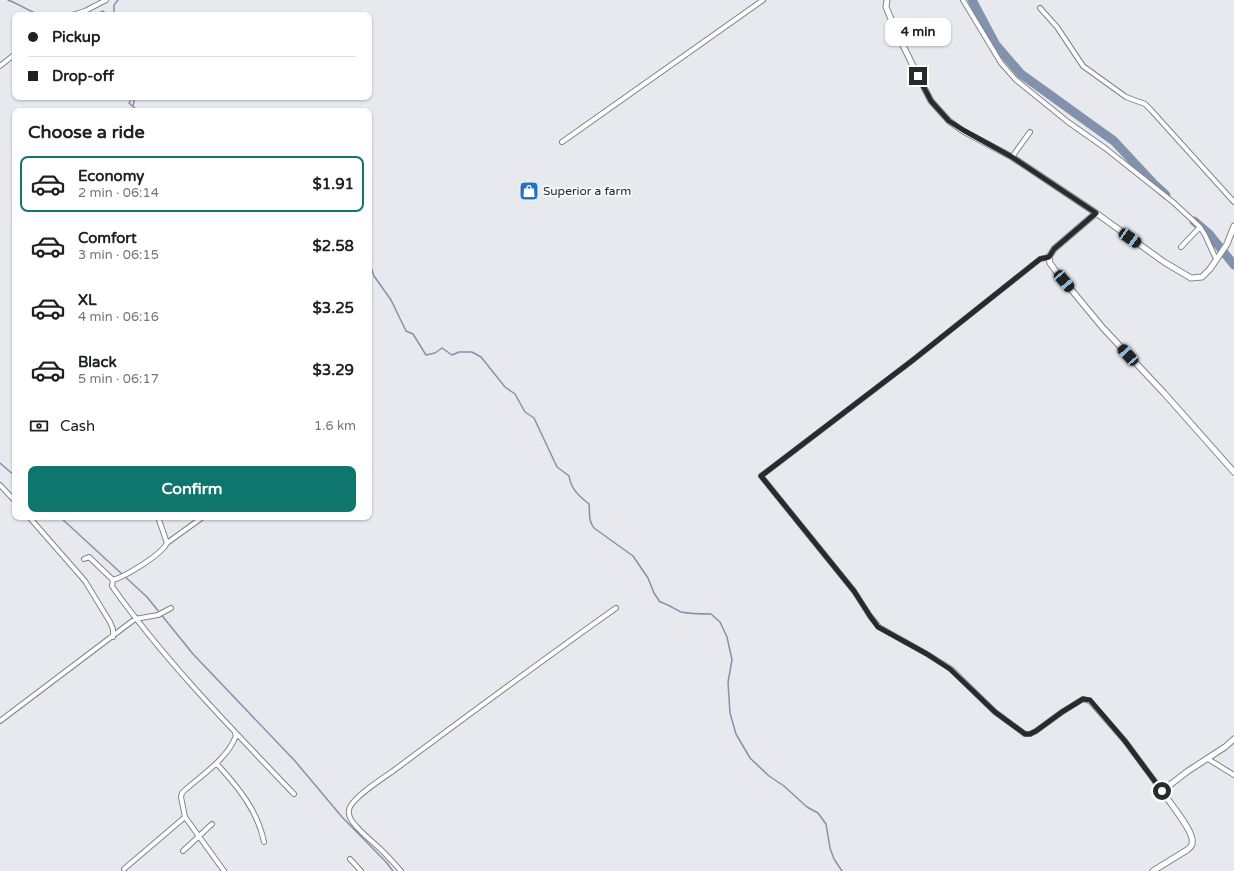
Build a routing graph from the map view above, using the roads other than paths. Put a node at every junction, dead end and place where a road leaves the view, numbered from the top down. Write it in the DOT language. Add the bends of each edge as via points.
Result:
graph roads {
  1 [pos="106,0"];
  2 [pos="763,0"];
  3 [pos="887,0"];
  4 [pos="963,0"];
  5 [pos="1040,8"];
  6 [pos="81,12"];
  7 [pos="12,56"];
  8 [pos="0,66"];
  9 [pos="1030,132"];
  10 [pos="562,142"];
  11 [pos="1012,157"];
  12 [pos="1234,202"];
  13 [pos="1096,213"];
  14 [pos="1234,226"];
  15 [pos="1200,227"];
  16 [pos="1181,247"];
  17 [pos="1049,257"];
  18 [pos="1218,258"];
  19 [pos="1234,472"];
  20 [pos="0,485"];
  21 [pos="12,498"];
  22 [pos="32,520"];
  23 [pos="159,520"];
  24 [pos="199,520"];
  25 [pos="167,543"];
  26 [pos="84,559"];
  27 [pos="113,580"];
  28 [pos="171,608"];
  29 [pos="616,608"];
  30 [pos="135,619"];
  31 [pos="113,637"];
  32 [pos="0,721"];
  33 [pos="234,731"];
  34 [pos="1234,739"];
  35 [pos="1208,759"];
  36 [pos="217,764"];
  37 [pos="1234,775"];
  38 [pos="1162,791"];
  39 [pos="294,794"];
  40 [pos="185,817"];
  41 [pos="212,824"];
  42 [pos="199,836"];
  43 [pos="264,842"];
  44 [pos="183,851"];
  45 [pos="350,859"];
  46 [pos="124,869"];
  47 [pos="224,871"];
  48 [pos="360,871"];
  49 [pos="401,871"];
  50 [pos="1153,871"];
  1 -- 6 [label="street"];
  2 -- 10 [label="street"];
  3 -- 11 [label="street" via="886,7 896,31 931,101 949,121"];
  4 -- 15 [label="street" via="1001,63 1016,80 1161,192"];
  5 -- 12 [label="street" via="1057,27 1083,66 1126,97 1145,104"];
  7 -- 8 [label="street"];
  9 -- 11 [label="street"];
  11 -- 13 [label="street"];
  13 -- 17 [label="street" via="1054,249"];
  13 -- 18 [label="street" via="1164,262 1191,278 1202,277"];
  14 -- 18 [label="street"];
  15 -- 16 [label="street"];
  15 -- 18 [label="street"];
  17 -- 19 [label="street" via="1055,270 1092,315"];
  17 -- 38 [label="street" via="1040,259 761,476 854,591 882,630 942,663 995,712 1025,734 1036,731 1083,699 1090,700 1125,741"];
  20 -- 21 [label="street"];
  22 -- 31 [label="street" via="85,581 110,622"];
  23 -- 25 [label="street"];
  24 -- 25 [label="street"];
  25 -- 27 [label="street" via="159,554 121,578"];
  26 -- 27 [label="street" via="89,556"];
  27 -- 30 [label="street" via="112,586"];
  28 -- 30 [label="street" via="161,614"];
  29 -- 49 [label="street" via="464,718 370,788 350,806 349,814 356,826"];
  30 -- 31 [label="street"];
  30 -- 33 [label="street"];
  31 -- 32 [label="street"];
  33 -- 36 [label="street" via="234,742"];
  33 -- 39 [label="street"];
  34 -- 35 [label="street"];
  35 -- 37 [label="street"];
  35 -- 38 [label="street"];
  36 -- 40 [label="street" via="182,793"];
  36 -- 43 [label="street" via="253,810"];
  38 -- 50 [label="street" via="1189,830 1192,842 1187,850"];
  40 -- 42 [label="street"];
  40 -- 46 [label="street"];
  41 -- 42 [label="street"];
  42 -- 44 [label="street"];
  42 -- 47 [label="street"];
  45 -- 48 [label="street"];
}
